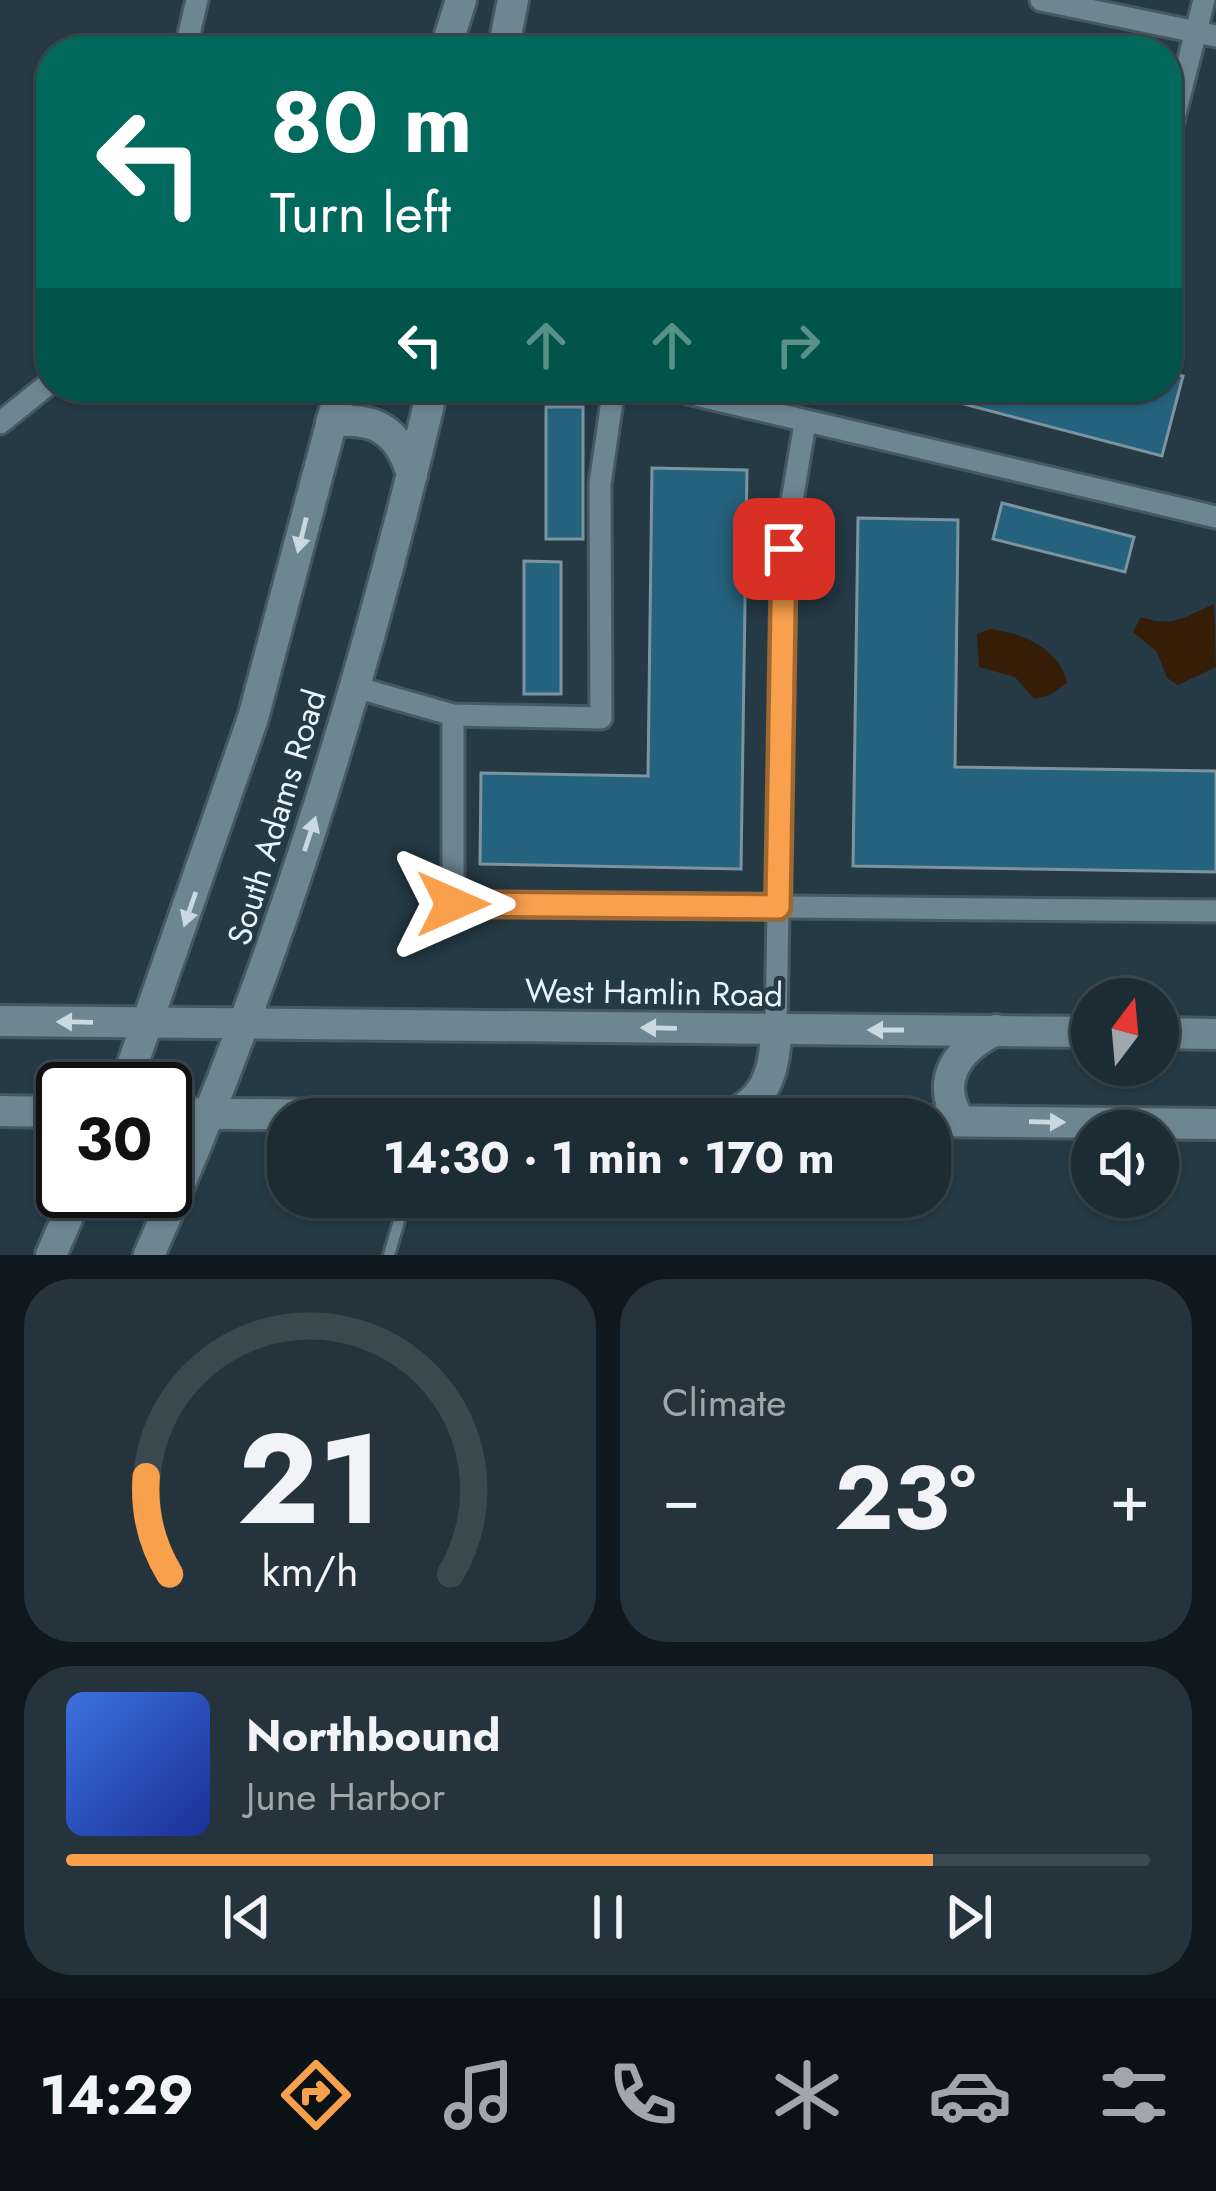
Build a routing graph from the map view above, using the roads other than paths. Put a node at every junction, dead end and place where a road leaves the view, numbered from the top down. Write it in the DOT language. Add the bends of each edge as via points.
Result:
graph roads {
  1 [pos="197,0"];
  2 [pos="460,0"];
  3 [pos="513,0"];
  4 [pos="1041,0"];
  5 [pos="1204,0"];
  6 [pos="1206,34"];
  7 [pos="189,36"];
  8 [pos="449,36"];
  9 [pos="506,36"];
  10 [pos="1182,102"];
  11 [pos="36,394"];
  12 [pos="337,402"];
  13 [pos="429,402"];
  14 [pos="612,402"];
  15 [pos="722,402"];
  16 [pos="331,422"];
  17 [pos="0,423"];
  18 [pos="806,423"];
  19 [pos="412,475"];
  20 [pos="1216,518"];
  21 [pos="355,688"];
  22 [pos="453,715"];
  23 [pos="778,907"];
  24 [pos="1216,911"];
  25 [pos="0,1021"];
  26 [pos="149,1023"];
  27 [pos="246,1024"];
  28 [pos="776,1030"];
  29 [pos="996,1030"];
  30 [pos="1071,1032"];
  31 [pos="1179,1033"];
  32 [pos="1216,1034"];
  33 [pos="134,1062"];
  34 [pos="757,1098"];
  35 [pos="948,1098"];
  36 [pos="0,1111"];
  37 [pos="36,1112"];
  38 [pos="192,1114"];
  39 [pos="212,1114"];
  40 [pos="267,1115"];
  41 [pos="951,1121"];
  42 [pos="1216,1124"];
  43 [pos="68,1218"];
  44 [pos="400,1218"];
  45 [pos="51,1255"];
  46 [pos="149,1255"];
  47 [pos="389,1255"];
  1 -- 7 [label="street"];
  2 -- 8 [label="main road"];
  3 -- 9 [label="main road"];
  4 -- 6 [label="street"];
  5 -- 6 [label="street"];
  6 -- 10 [label="street"];
  11 -- 17 [label="street"];
  12 -- 16 [label="main road, South Adams Road"];
  13 -- 19 [label="main road, South Adams Road"];
  14 -- 22 [label="street" via="600,484 601,718"];
  15 -- 18 [label="street"];
  16 -- 19 [label="main road" via="386,428"];
  16 -- 26 [label="main road, South Adams Road, one-way" via="253,718"];
  18 -- 20 [label="street"];
  18 -- 23 [label="street" via="784,549"];
  19 -- 21 [label="main road, South Adams Road"];
  21 -- 22 [label="street"];
  27 -- 21 [label="main road, South Adams Road, one-way"];
  22 -- 23 [label="street" via="453,904"];
  23 -- 24 [label="street"];
  23 -- 28 [label="street"];
  26 -- 25 [label="main road, West Hamlin Road, one-way"];
  26 -- 27 [label="main road, West Hamlin Road"];
  26 -- 33 [label="main road, South Adams Road"];
  28 -- 27 [label="main road, West Hamlin Road, one-way"];
  27 -- 39 [label="main road, South Adams Road"];
  29 -- 28 [label="main road, West Hamlin Road, one-way"];
  28 -- 34 [label="main road" via="774,1062"];
  29 -- 30 [label="main road, West Hamlin Road"];
  29 -- 35 [label="main road" via="965,1049"];
  31 -- 32 [label="main road"];
  36 -- 37 [label="main road"];
  38 -- 39 [label="main road"];
  39 -- 40 [label="main road"];
  39 -- 46 [label="main road, South Adams Road"];
  41 -- 42 [label="main road, one-way"];
  43 -- 45 [label="main road"];
  44 -- 47 [label="lane"];
}
